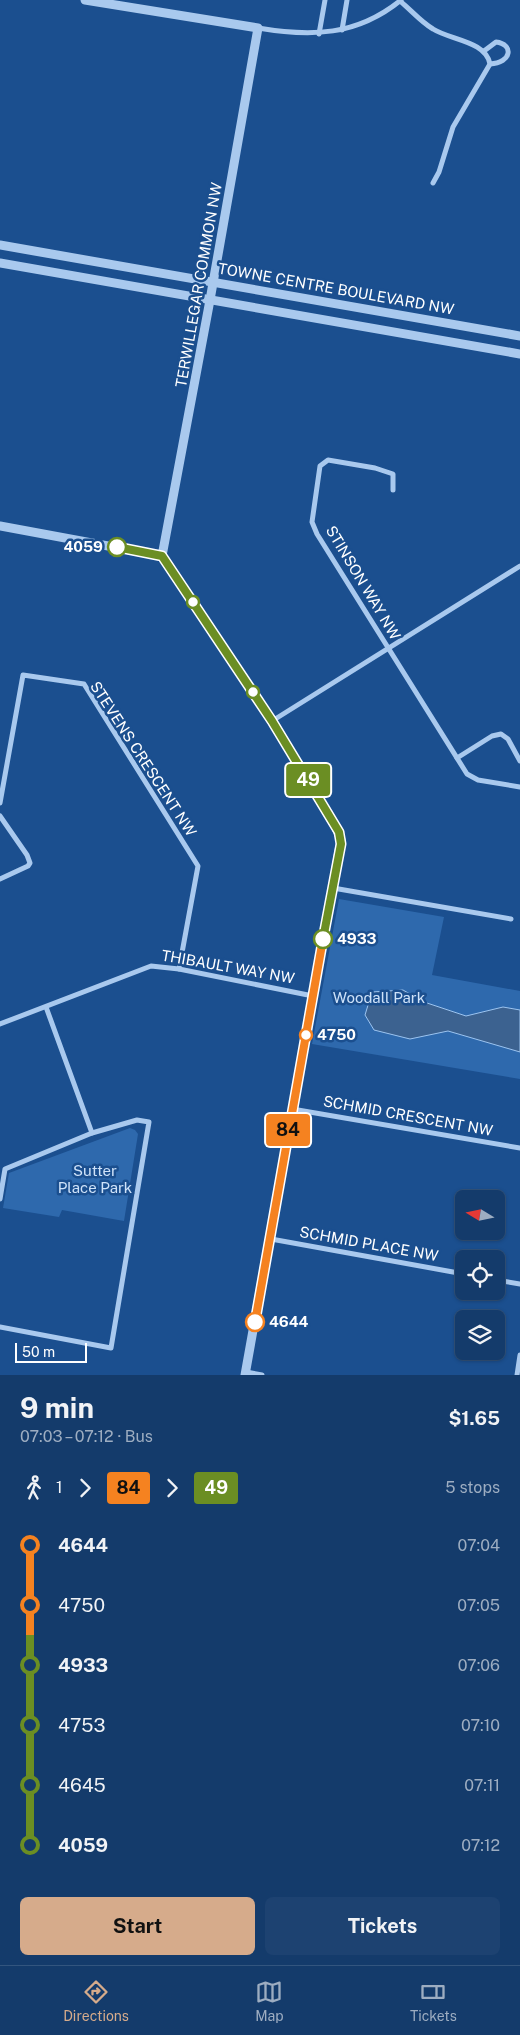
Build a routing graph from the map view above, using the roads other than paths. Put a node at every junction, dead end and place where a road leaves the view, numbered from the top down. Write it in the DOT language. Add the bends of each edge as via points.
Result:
graph roads {
  1 [pos="85,0"];
  2 [pos="325,0"];
  3 [pos="347,0"];
  4 [pos="401,0"];
  5 [pos="258,28"];
  6 [pos="342,30"];
  7 [pos="319,34"];
  8 [pos="484,51"];
  9 [pos="490,64"];
  10 [pos="433,183"];
  11 [pos="0,245"];
  12 [pos="0,263"];
  13 [pos="214,281"];
  14 [pos="210,300"];
  15 [pos="520,336"];
  16 [pos="520,354"];
  17 [pos="394,490"];
  18 [pos="0,526"];
  19 [pos="162,556"];
  20 [pos="520,566"];
  21 [pos="387,648"];
  22 [pos="272,721"];
  23 [pos="457,758"];
  24 [pos="520,761"];
  25 [pos="520,787"];
  26 [pos="0,803"];
  27 [pos="0,816"];
  28 [pos="0,879"];
  29 [pos="332,888"];
  30 [pos="511,919"];
  31 [pos="178,969"];
  32 [pos="313,996"];
  33 [pos="46,1007"];
  34 [pos="0,1024"];
  35 [pos="292,1109"];
  36 [pos="92,1133"];
  37 [pos="520,1148"];
  38 [pos="0,1199"];
  39 [pos="271,1240"];
  40 [pos="455,1272"];
  41 [pos="505,1282"];
  42 [pos="520,1284"];
  43 [pos="0,1327"];
  44 [pos="520,1355"];
  45 [pos="245,1374"];
  46 [pos="262,1375"];
  47 [pos="517,1375"];
  1 -- 5 [label="street"];
  2 -- 7 [label="street"];
  3 -- 6 [label="street"];
  4 -- 6 [label="street" via="370,20"];
  4 -- 8 [label="street" via="433,30"];
  5 -- 7 [label="street"];
  5 -- 13 [label="street, TERWILLEGAR COMMON NW"];
  6 -- 7 [label="street"];
  8 -- 9 [label="street"];
  8 -- 9 [label="street" via="496,42 507,49 507,58 503,62"];
  9 -- 10 [label="street" via="453,127"];
  11 -- 13 [label="street, TOWNE CENTRE BOULEVARD NW"];
  12 -- 14 [label="street"];
  13 -- 14 [label="street, TERWILLEGAR COMMON NW"];
  13 -- 15 [label="street, TOWNE CENTRE BOULEVARD NW"];
  14 -- 16 [label="street"];
  14 -- 19 [label="street, TERWILLEGAR COMMON NW"];
  17 -- 21 [label="street, STINSON WAY NW" via="393,474 328,460 320,466 312,522"];
  18 -- 19 [label="street"];
  19 -- 22 [label="street"];
  20 -- 21 [label="street"];
  21 -- 22 [label="street"];
  21 -- 23 [label="street, STINSON WAY NW"];
  22 -- 29 [label="street" via="339,832 341,844"];
  23 -- 24 [label="street" via="492,736 501,734 508,739"];
  23 -- 25 [label="street, STINSON WAY NW" via="471,777"];
  26 -- 31 [label="street, STEVENS CRESCENT NW" via="23,675 84,684 198,866"];
  27 -- 28 [label="street" via="30,863"];
  29 -- 30 [label="street"];
  29 -- 32 [label="street"];
  31 -- 32 [label="street, THIBAULT WAY NW"];
  31 -- 33 [label="street, THIBAULT WAY NW" via="151,966"];
  32 -- 35 [label="street"];
  33 -- 34 [label="street, THIBAULT WAY NW"];
  33 -- 36 [label="street"];
  35 -- 37 [label="street, SCHMID CRESCENT NW"];
  35 -- 39 [label="street"];
  36 -- 38 [label="street" via="6,1169"];
  36 -- 43 [label="street" via="137,1120 149,1122 111,1348"];
  39 -- 40 [label="street, SCHMID PLACE NW"];
  39 -- 45 [label="street"];
  41 -- 42 [label="street"];
  44 -- 47 [label="street"];
  45 -- 46 [label="street"];
}
